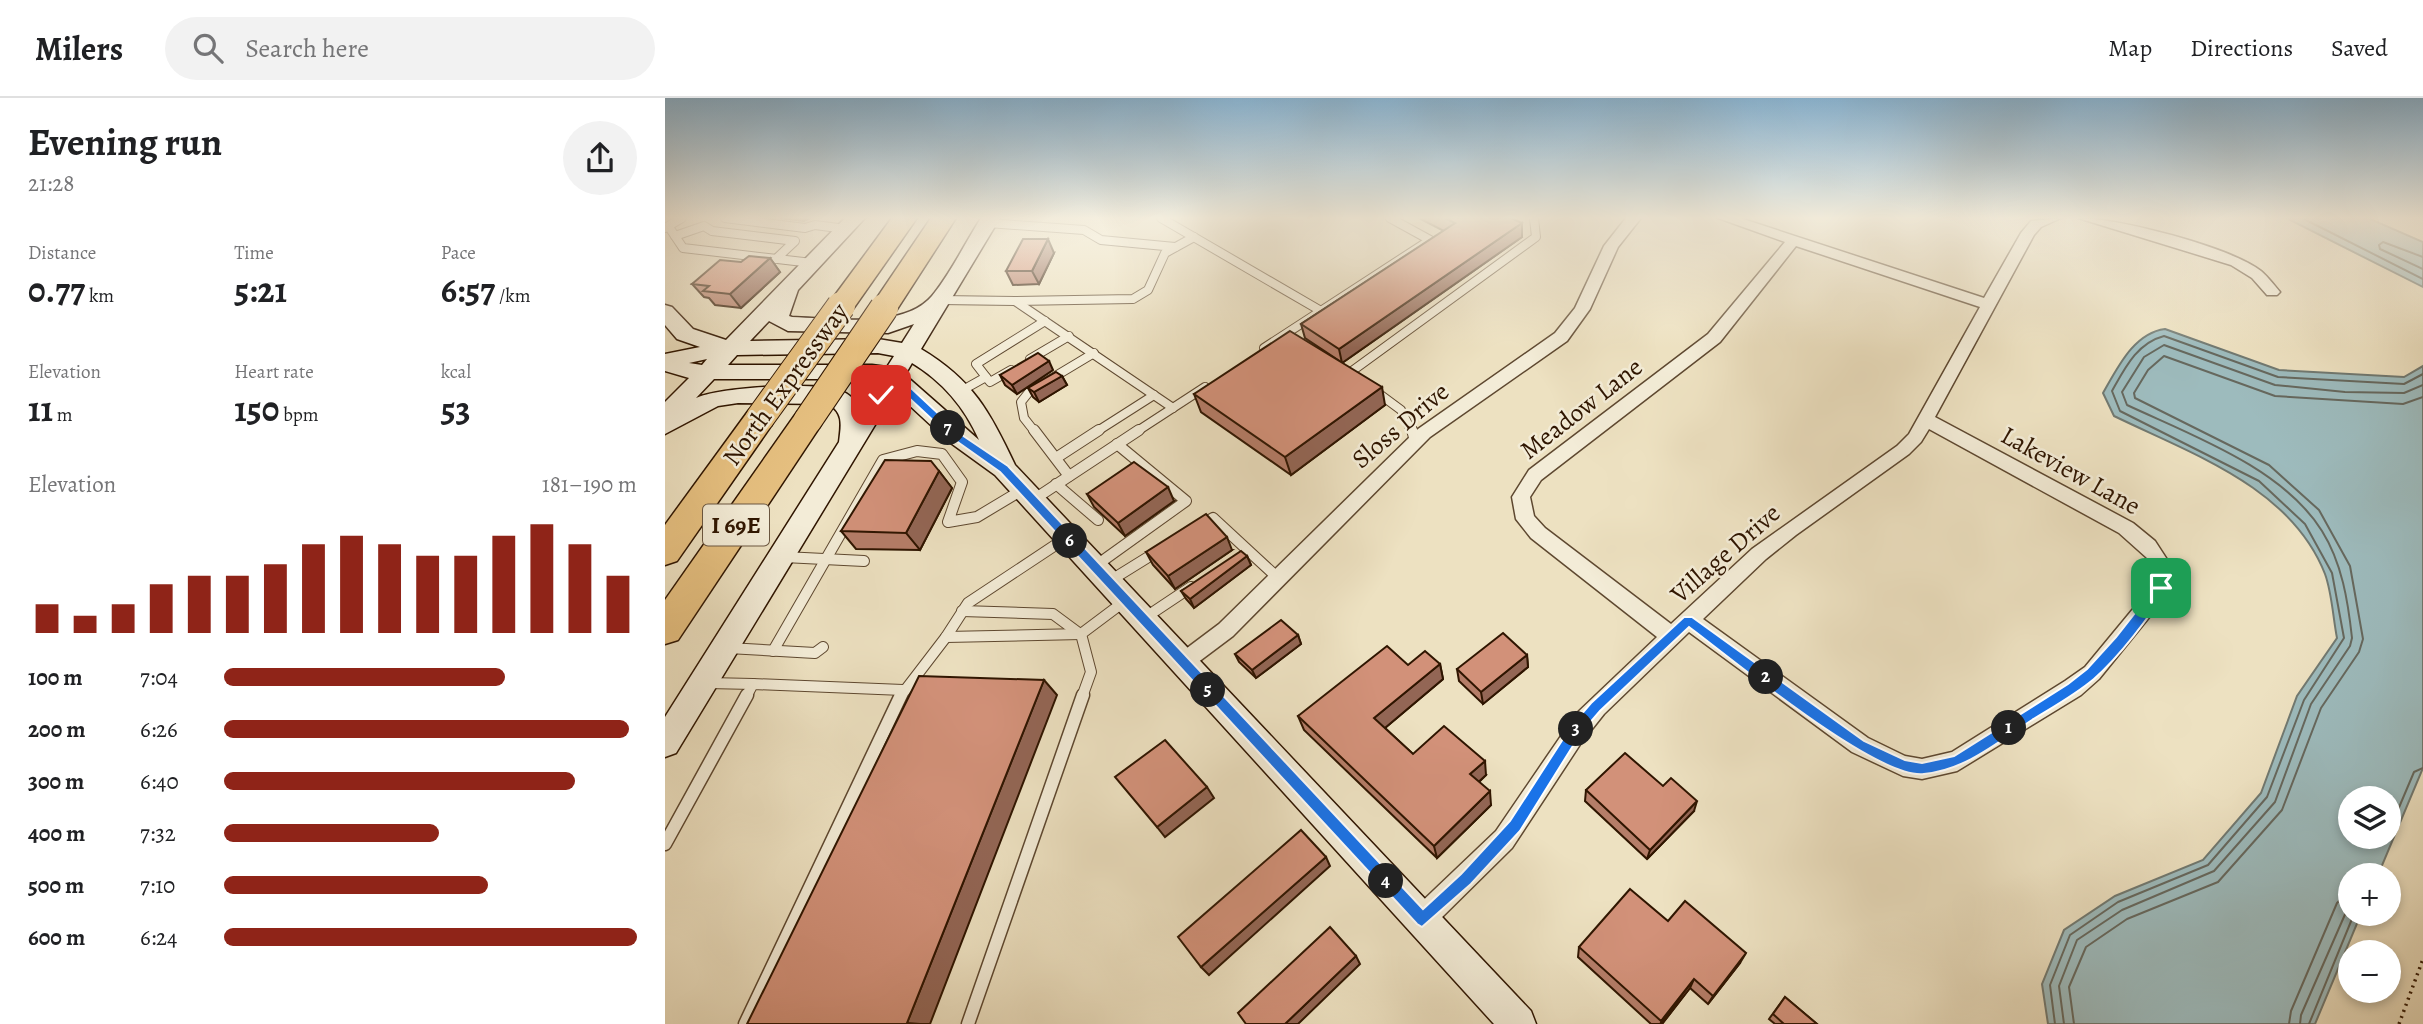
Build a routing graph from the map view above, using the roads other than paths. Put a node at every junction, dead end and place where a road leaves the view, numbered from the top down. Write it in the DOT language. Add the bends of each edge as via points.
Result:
graph roads {
  1 [pos="799,261"];
  2 [pos="874,261"];
  3 [pos="915,261"];
  4 [pos="964,261"];
  5 [pos="1161,261"];
  6 [pos="1235,261"];
  7 [pos="1397,261"];
  8 [pos="1503,261"];
  9 [pos="1604,261"];
  10 [pos="1777,261"];
  11 [pos="1855,261"];
  12 [pos="2013,261"];
  13 [pos="2234,261"];
  14 [pos="812,263"];
  15 [pos="790,286"];
  16 [pos="2272,292"];
  17 [pos="1015,301"];
  18 [pos="1989,305"];
  19 [pos="935,308"];
  20 [pos="1321,311"];
  21 [pos="665,312"];
  22 [pos="1045,321"];
  23 [pos="1284,335"];
  24 [pos="1069,336"];
  25 [pos="1295,342"];
  26 [pos="729,348"];
  27 [pos="909,351"];
  28 [pos="1094,353"];
  29 [pos="1251,357"];
  30 [pos="665,362"];
  31 [pos="1338,368"];
  32 [pos="706,372"];
  33 [pos="665,373"];
  34 [pos="1348,374"];
  35 [pos="892,376"];
  36 [pos="986,377"];
  37 [pos="1217,379"];
  38 [pos="1358,380"];
  39 [pos="1368,386"];
  40 [pos="959,389"];
  41 [pos="1154,396"];
  42 [pos="1173,408"];
  43 [pos="668,419"];
  44 [pos="1926,420"];
  45 [pos="1415,441"];
  46 [pos="1117,444"];
  47 [pos="851,446"];
  48 [pos="1056,458"];
  49 [pos="1004,469"];
  50 [pos="1069,476"];
  51 [pos="1056,484"];
  52 [pos="1028,495"];
  53 [pos="1098,520"];
  54 [pos="1190,532"];
  55 [pos="1067,537"];
  56 [pos="1166,546"];
  57 [pos="1247,549"];
  58 [pos="665,551"];
  59 [pos="782,556"];
  60 [pos="1237,556"];
  61 [pos="827,558"];
  62 [pos="864,561"];
  63 [pos="1205,577"];
  64 [pos="1278,578"];
  65 [pos="696,583"];
  66 [pos="1117,592"];
  67 [pos="962,611"];
  68 [pos="1688,620"];
  69 [pos="665,629"];
  70 [pos="1081,634"];
  71 [pos="1671,636"];
  72 [pos="946,637"];
  73 [pos="665,639"];
  74 [pos="823,647"];
  75 [pos="724,648"];
  76 [pos="773,650"];
  77 [pos="1182,663"];
  78 [pos="702,683"];
  79 [pos="753,684"];
  80 [pos="903,690"];
  81 [pos="665,743"];
  82 [pos="665,844"];
  83 [pos="1422,919"];
  84 [pos="745,1024"];
  85 [pos="968,1024"];
  86 [pos="1518,1024"];
  1 -- 14 [label="lane"];
  2 -- 58 [label="highway, North Expressway / I 69E, bridge"];
  3 -- 65 [label="highway, North Expressway / I 69E, bridge"];
  4 -- 19 [label="main road"];
  5 -- 17 [label="lane" via="1148,290 1133,299"];
  6 -- 20 [label="lane"];
  7 -- 20 [label="lane"];
  8 -- 34 [label="lane"];
  9 -- 45 [label="street, Sloss Drive" via="1582,309 1561,337"];
  10 -- 71 [label="street, Meadow Lane" via="1714,338 1535,475 1521,498 1525,519 1538,533"];
  11 -- 18 [label="street"];
  12 -- 18 [label="street, Village Drive"];
  13 -- 16 [label="street" via="2257,275"];
  14 -- 15 [label="main road, North Expressway"];
  15 -- 19 [label="main road" via="778,312 778,318 788,324 888,326"];
  15 -- 26 [label="main road, North Expressway"];
  17 -- 19 [label="lane"];
  17 -- 22 [label="lane"];
  18 -- 44 [label="street, Village Drive"];
  19 -- 27 [label="main road"];
  19 -- 40 [label="main road" via="928,344"];
  20 -- 23 [label="lane"];
  21 -- 26 [label="main road" via="694,339"];
  22 -- 24 [label="lane"];
  22 -- 36 [label="lane" via="976,364"];
  23 -- 25 [label="lane"];
  23 -- 29 [label="lane"];
  24 -- 28 [label="lane"];
  24 -- 36 [label="lane" via="991,382"];
  26 -- 27 [label="main road" via="878,346"];
  26 -- 30 [label="main road"];
  26 -- 32 [label="main road, North Expressway"];
  27 -- 35 [label="main road"];
  27 -- 40 [label="main road"];
  28 -- 41 [label="lane"];
  28 -- 48 [label="lane" via="1021,402 1024,418"];
  30 -- 32 [label="main road" via="682,370"];
  31 -- 34 [label="lane"];
  32 -- 35 [label="main road" via="871,372"];
  32 -- 43 [label="main road, North Expressway"];
  33 -- 43 [label="main road"];
  34 -- 38 [label="lane"];
  35 -- 47 [label="main road"];
  35 -- 49 [label="main road" via="956,435"];
  36 -- 40 [label="lane"];
  37 -- 42 [label="lane"];
  39 -- 45 [label="lane" via="1406,414"];
  40 -- 49 [label="main road" via="982,417"];
  41 -- 42 [label="lane"];
  41 -- 48 [label="lane"];
  42 -- 46 [label="lane"];
  43 -- 47 [label="main road" via="713,399 738,395 833,396 853,414"];
  44 -- 68 [label="street, Village Drive" via="1903,450 1789,530"];
  44 -- 68 [label="street, Lakeview Lane" via="2126,528 2161,563 2161,588 2092,673 1957,761 1913,768 1860,746"];
  45 -- 64 [label="street, Sloss Drive"];
  46 -- 50 [label="lane"];
  46 -- 66 [label="lane" via="1186,501"];
  47 -- 59 [label="main road"];
  48 -- 50 [label="lane"];
  49 -- 52 [label="main road"];
  50 -- 51 [label="lane"];
  51 -- 52 [label="lane"];
  51 -- 53 [label="lane"];
  52 -- 55 [label="main road"];
  52 -- 61 [label="lane" via="973,520 948,522 962,482 942,454 896,454 883,460"];
  54 -- 57 [label="lane" via="1213,517"];
  55 -- 66 [label="main road"];
  55 -- 67 [label="lane"];
  56 -- 66 [label="lane"];
  57 -- 60 [label="lane"];
  57 -- 64 [label="lane"];
  59 -- 61 [label="lane"];
  59 -- 75 [label="main road"];
  61 -- 62 [label="lane"];
  61 -- 76 [label="lane"];
  63 -- 66 [label="lane"];
  64 -- 77 [label="street, Sloss Drive" via="1226,630"];
  65 -- 69 [label="highway, North Expressway / I 69E"];
  65 -- 73 [label="highway"];
  66 -- 70 [label="lane"];
  66 -- 77 [label="main road"];
  67 -- 70 [label="lane" via="1053,614"];
  67 -- 72 [label="lane"];
  68 -- 71 [label="street, Village Drive"];
  70 -- 72 [label="lane"];
  70 -- 85 [label="lane" via="1091,672"];
  71 -- 83 [label="street, Village Drive" via="1589,714 1515,826"];
  72 -- 80 [label="lane"];
  74 -- 76 [label="lane" via="815,653"];
  75 -- 76 [label="lane"];
  75 -- 78 [label="main road"];
  77 -- 83 [label="main road"];
  78 -- 79 [label="lane"];
  78 -- 81 [label="main road"];
  79 -- 80 [label="lane"];
  79 -- 82 [label="lane"];
  80 -- 84 [label="lane"];
  83 -- 86 [label="main road"];
}
